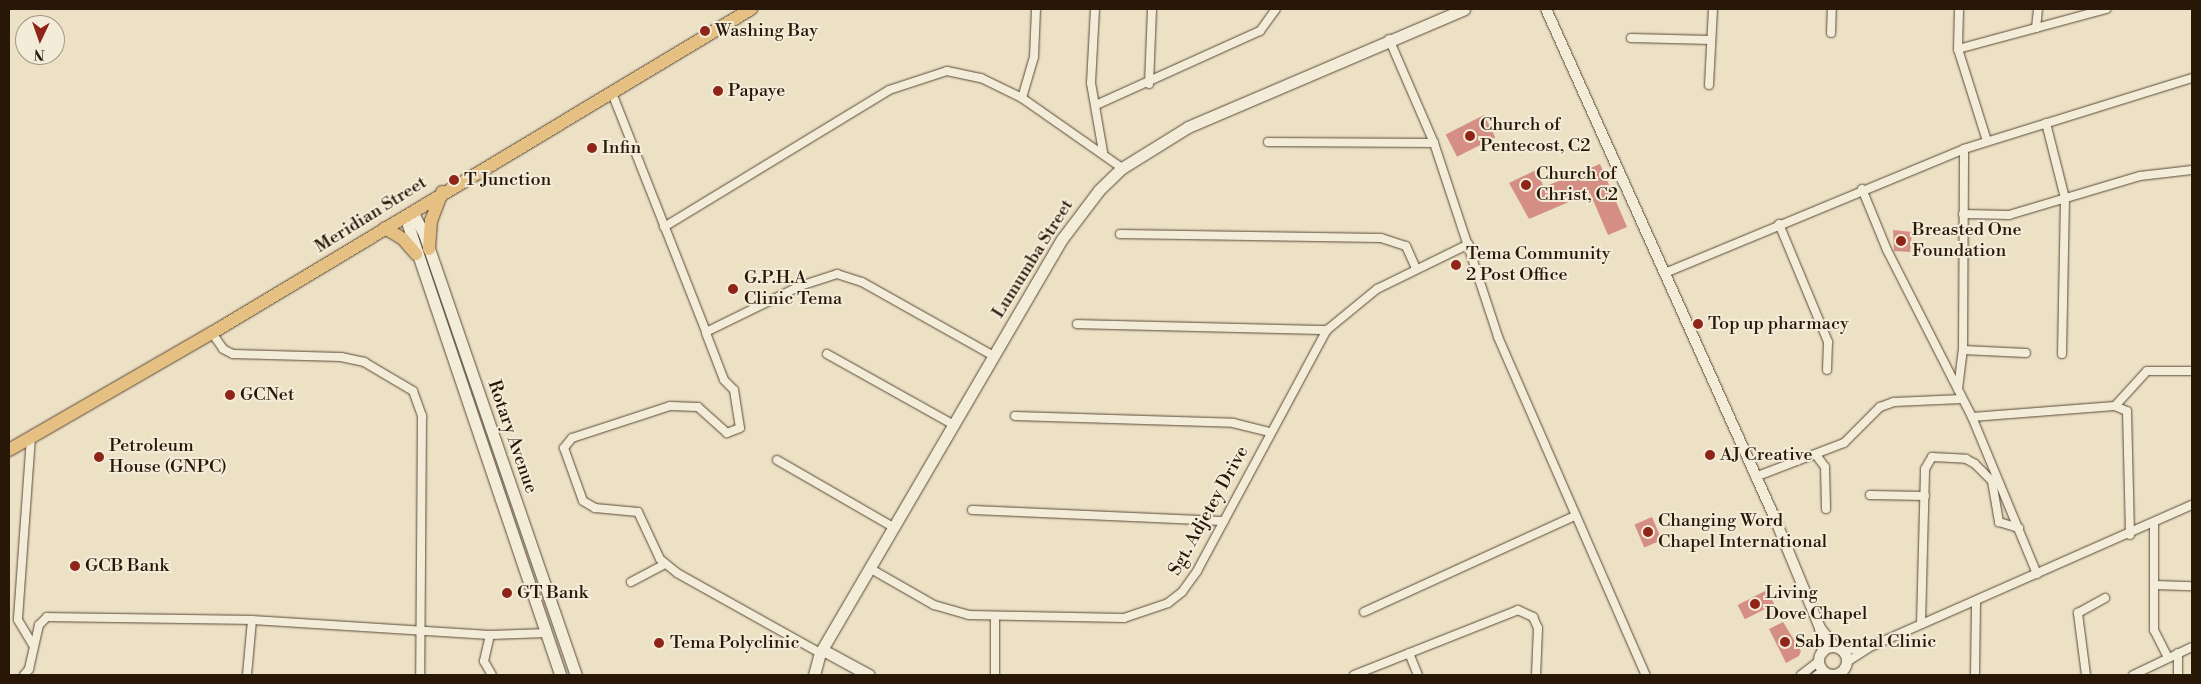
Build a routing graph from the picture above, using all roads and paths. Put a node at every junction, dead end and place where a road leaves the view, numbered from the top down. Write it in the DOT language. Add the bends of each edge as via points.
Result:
graph roads {
  1 [pos="751,9"];
  2 [pos="1036,9"];
  3 [pos="1095,9"];
  4 [pos="1152,9"];
  5 [pos="1276,9"];
  6 [pos="1464,9"];
  7 [pos="1546,9"];
  8 [pos="1713,9"];
  9 [pos="1832,9"];
  10 [pos="1959,9"];
  11 [pos="2038,9"];
  12 [pos="2106,9"];
  13 [pos="2036,28"];
  14 [pos="1831,34"];
  15 [pos="1631,38"];
  16 [pos="1389,39"];
  17 [pos="1711,40"];
  18 [pos="1958,49"];
  19 [pos="2192,78"];
  20 [pos="1149,84"];
  21 [pos="1709,85"];
  22 [pos="612,93"];
  23 [pos="1022,98"];
  24 [pos="1096,104"];
  25 [pos="2046,123"];
  26 [pos="1987,141"];
  27 [pos="1268,142"];
  28 [pos="1434,143"];
  29 [pos="1964,149"];
  30 [pos="1103,152"];
  31 [pos="1122,168"];
  32 [pos="2192,170"];
  33 [pos="1862,189"];
  34 [pos="442,192"];
  35 [pos="2065,198"];
  36 [pos="409,214"];
  37 [pos="1963,214"];
  38 [pos="1778,224"];
  39 [pos="664,226"];
  40 [pos="385,228"];
  41 [pos="1120,234"];
  42 [pos="1469,244"];
  43 [pos="429,249"];
  44 [pos="416,254"];
  45 [pos="1416,268"];
  46 [pos="1665,273"];
  47 [pos="1077,324"];
  48 [pos="1327,330"];
  49 [pos="706,333"];
  50 [pos="212,334"];
  51 [pos="1962,350"];
  52 [pos="2026,353"];
  53 [pos="827,354"];
  54 [pos="2062,354"];
  55 [pos="994,356"];
  56 [pos="1828,370"];
  57 [pos="2192,371"];
  58 [pos="1958,390"];
  59 [pos="1962,399"];
  60 [pos="2115,406"];
  61 [pos="1016,416"];
  62 [pos="1972,417"];
  63 [pos="954,425"];
  64 [pos="1269,432"];
  65 [pos="31,437"];
  66 [pos="9,450"];
  67 [pos="1816,455"];
  68 [pos="777,460"];
  69 [pos="1755,477"];
  70 [pos="1870,495"];
  71 [pos="1925,496"];
  72 [pos="2192,505"];
  73 [pos="1826,509"];
  74 [pos="972,510"];
  75 [pos="1575,516"];
  76 [pos="1224,521"];
  77 [pos="2154,524"];
  78 [pos="895,528"];
  79 [pos="2019,528"];
  80 [pos="2130,535"];
  81 [pos="529,539"];
  82 [pos="515,544"];
  83 [pos="666,564"];
  84 [pos="871,569"];
  85 [pos="2037,574"];
  86 [pos="631,582"];
  87 [pos="2155,585"];
  88 [pos="2192,586"];
  89 [pos="2106,598"];
  90 [pos="1976,602"];
  91 [pos="1364,612"];
  92 [pos="995,616"];
  93 [pos="252,620"];
  94 [pos="1921,624"];
  95 [pos="1820,628"];
  96 [pos="421,630"];
  97 [pos="547,633"];
  98 [pos="490,635"];
  99 [pos="1872,646"];
  100 [pos="34,647"];
  101 [pos="2192,647"];
  102 [pos="1839,649"];
  103 [pos="821,652"];
  104 [pos="2178,652"];
  105 [pos="1408,653"];
  106 [pos="1821,656"];
  107 [pos="2168,657"];
  108 [pos="1846,669"];
  109 [pos="1827,674"];
  110 [pos="24,675"];
  111 [pos="247,675"];
  112 [pos="420,675"];
  113 [pos="492,675"];
  114 [pos="560,675"];
  115 [pos="576,675"];
  116 [pos="814,675"];
  117 [pos="869,675"];
  118 [pos="994,675"];
  119 [pos="1354,675"];
  120 [pos="1418,675"];
  121 [pos="1536,675"];
  122 [pos="1646,675"];
  123 [pos="1801,675"];
  124 [pos="1975,675"];
  125 [pos="2086,675"];
  126 [pos="2133,675"];
  127 [pos="2178,675"];
  1 -- 22 [label="main road, Meridian Street"];
  2 -- 23 [label="street" via="1034,57"];
  3 -- 24 [label="street" via="1091,83"];
  4 -- 20 [label="street"];
  5 -- 20 [label="street" via="1260,31 1210,50"];
  6 -- 16 [label="main road, Lumumba Street"];
  7 -- 46 [label="street"];
  8 -- 17 [label="street"];
  9 -- 14 [label="street"];
  10 -- 18 [label="street"];
  11 -- 13 [label="street"];
  12 -- 13 [label="street"];
  13 -- 18 [label="street"];
  15 -- 17 [label="street"];
  16 -- 28 [label="street"];
  16 -- 31 [label="main road, Lumumba Street" via="1188,127"];
  17 -- 21 [label="street"];
  18 -- 26 [label="street"];
  19 -- 25 [label="street"];
  20 -- 24 [label="street"];
  22 -- 34 [label="main road, Meridian Street"];
  22 -- 39 [label="street"];
  23 -- 30 [label="street"];
  23 -- 39 [label="street" via="964,72 947,71 907,82"];
  24 -- 30 [label="street"];
  25 -- 26 [label="street"];
  25 -- 35 [label="street"];
  26 -- 29 [label="street"];
  27 -- 28 [label="street"];
  28 -- 42 [label="street"];
  29 -- 33 [label="street"];
  29 -- 37 [label="street"];
  30 -- 31 [label="street"];
  31 -- 55 [label="main road, Lumumba Street" via="1083,210 1062,239"];
  32 -- 35 [label="street" via="2140,176"];
  33 -- 38 [label="street"];
  33 -- 58 [label="street" via="1887,250"];
  34 -- 36 [label="main road, Meridian Street"];
  34 -- 43 [label="main road" via="431,221"];
  35 -- 37 [label="street" via="2009,215"];
  35 -- 54 [label="street"];
  36 -- 40 [label="main road, Meridian Street"];
  36 -- 43 [label="main road, Rotary Avenue"];
  36 -- 44 [label="main road, Rotary Avenue"];
  37 -- 51 [label="street"];
  38 -- 46 [label="street"];
  38 -- 56 [label="street" via="1828,342"];
  39 -- 49 [label="street"];
  40 -- 44 [label="main road" via="404,239"];
  40 -- 50 [label="main road, Meridian Street"];
  41 -- 45 [label="street" via="1381,238 1406,246"];
  42 -- 45 [label="street, Sgt. Adjetey Drive"];
  42 -- 75 [label="street" via="1498,337"];
  43 -- 81 [label="main road, Rotary Avenue"];
  44 -- 82 [label="main road, Rotary Avenue"];
  45 -- 48 [label="street, Sgt. Adjetey Drive" via="1377,289"];
  46 -- 69 [label="street"];
  47 -- 48 [label="street"];
  48 -- 64 [label="street, Sgt. Adjetey Drive"];
  49 -- 55 [label="street" via="800,286 837,274 862,282"];
  49 -- 83 [label="street" via="724,380 734,390 741,422 735,432 720,430 698,407 670,406 572,438 564,448 583,501 595,508 638,512 653,547"];
  50 -- 65 [label="main road, Meridian Street"];
  50 -- 96 [label="street" via="222,350 234,354 341,357 364,362 413,391 422,416"];
  51 -- 52 [label="street"];
  51 -- 58 [label="street"];
  53 -- 63 [label="street"];
  55 -- 63 [label="main road, Lumumba Street"];
  57 -- 60 [label="street" via="2147,371"];
  58 -- 59 [label="street"];
  59 -- 62 [label="street"];
  59 -- 67 [label="street" via="1894,402 1880,407 1844,443"];
  60 -- 62 [label="street"];
  60 -- 80 [label="street" via="2129,415"];
  61 -- 64 [label="street" via="1233,423"];
  62 -- 79 [label="street"];
  63 -- 78 [label="main road, Lumumba Street"];
  64 -- 76 [label="street, Sgt. Adjetey Drive"];
  65 -- 66 [label="main road, Meridian Street"];
  65 -- 100 [label="street" via="18,620"];
  67 -- 69 [label="street"];
  67 -- 73 [label="street" via="1825,467"];
  68 -- 78 [label="street"];
  69 -- 95 [label="street"];
  70 -- 71 [label="street"];
  71 -- 79 [label="street" via="1926,470 1932,457 1966,459 1992,481 1999,522"];
  71 -- 94 [label="street"];
  72 -- 77 [label="street"];
  74 -- 76 [label="street"];
  75 -- 91 [label="street"];
  75 -- 122 [label="street"];
  76 -- 92 [label="street, Sgt. Adjetey Drive" via="1182,592 1148,612 1124,618"];
  77 -- 80 [label="street"];
  77 -- 87 [label="street"];
  78 -- 84 [label="main road, Lumumba Street"];
  79 -- 85 [label="street"];
  80 -- 85 [label="street"];
  81 -- 82 [label="main road"];
  81 -- 115 [label="main road, Rotary Avenue"];
  82 -- 97 [label="main road, Rotary Avenue"];
  83 -- 86 [label="street"];
  83 -- 103 [label="street" via="702,589"];
  84 -- 92 [label="street, Sgt. Adjetey Drive" via="943,609"];
  84 -- 103 [label="main road, Lumumba Street"];
  85 -- 90 [label="street"];
  87 -- 88 [label="street"];
  87 -- 107 [label="street" via="2154,630"];
  89 -- 125 [label="street" via="2078,613"];
  90 -- 94 [label="street"];
  90 -- 124 [label="street"];
  92 -- 118 [label="street"];
  93 -- 96 [label="street"];
  93 -- 100 [label="street" via="47,617 39,625"];
  93 -- 111 [label="street"];
  94 -- 99 [label="street"];
  95 -- 102 [label="street"];
  95 -- 106 [label="street"];
  96 -- 98 [label="street"];
  96 -- 112 [label="street"];
  97 -- 98 [label="street"];
  97 -- 114 [label="main road, Rotary Avenue"];
  98 -- 113 [label="street" via="484,661"];
  99 -- 102 [label="street"];
  99 -- 108 [label="street"];
  100 -- 110 [label="street"];
  101 -- 104 [label="street"];
  102 -- 106 [label="street"];
  102 -- 108 [label="street"];
  103 -- 116 [label="main road, Lumumba Street"];
  103 -- 117 [label="main road"];
  104 -- 107 [label="street"];
  104 -- 127 [label="street"];
  105 -- 119 [label="street"];
  105 -- 120 [label="street"];
  105 -- 121 [label="street" via="1518,610 1533,617 1538,628"];
  106 -- 109 [label="street"];
  106 -- 123 [label="street"];
  107 -- 126 [label="street"];
  108 -- 109 [label="street"];
}
